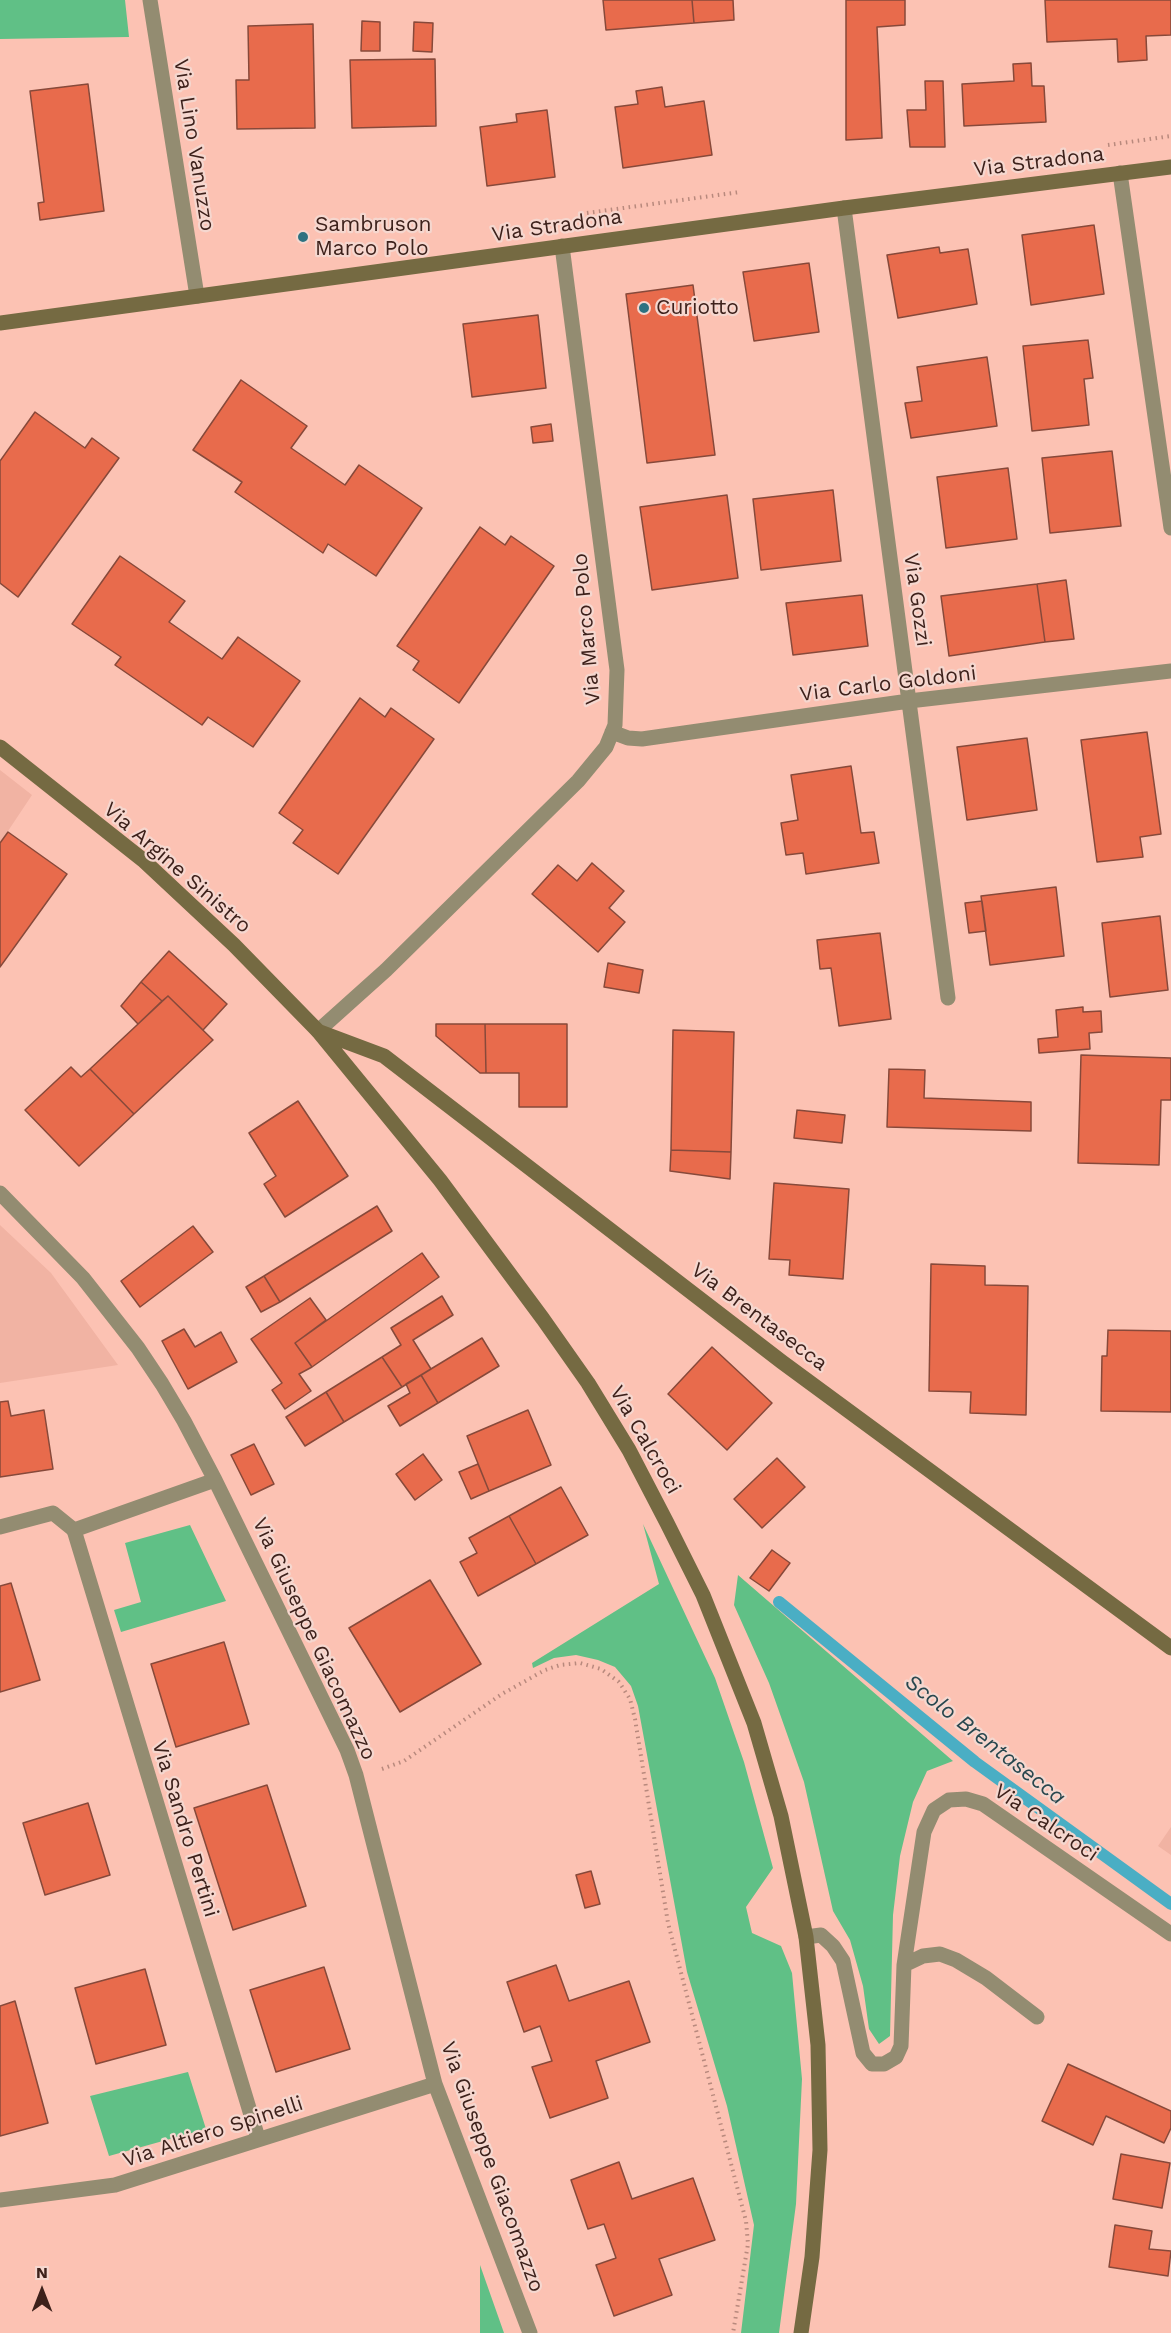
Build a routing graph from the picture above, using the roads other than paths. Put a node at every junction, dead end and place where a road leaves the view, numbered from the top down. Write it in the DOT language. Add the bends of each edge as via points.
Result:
graph roads {
  1 [pos="150,0"];
  2 [pos="1171,167"];
  3 [pos="1120,173"];
  4 [pos="844,208"];
  5 [pos="562,246"];
  6 [pos="197,296"];
  7 [pos="0,323"];
  8 [pos="1171,528"];
  9 [pos="1171,671"];
  10 [pos="909,701"];
  11 [pos="612,732"];
  12 [pos="0,747"];
  13 [pos="948,998"];
  14 [pos="318,1031"];
  15 [pos="0,1193"];
  16 [pos="214,1480"];
  17 [pos="0,1527"];
  18 [pos="74,1530"];
  19 [pos="1171,1648"];
  20 [pos="1171,1934"];
  21 [pos="806,1937"];
  22 [pos="904,1965"];
  23 [pos="1037,2017"];
  24 [pos="435,2084"];
  25 [pos="258,2138"];
  26 [pos="0,2200"];
  27 [pos="530,2333"];
  28 [pos="801,2333"];
  1 -- 6 [label="street, Via Lino Vanuzzo"];
  2 -- 3 [label="main road, Via Stradona"];
  3 -- 4 [label="main road, Via Stradona"];
  3 -- 8 [label="street, Via Stradona"];
  4 -- 5 [label="main road, Via Stradona"];
  4 -- 10 [label="street, Via Gozzi"];
  5 -- 6 [label="main road, Via Stradona"];
  5 -- 11 [label="street, Via Marco Polo" via="617,670 617,708"];
  6 -- 7 [label="main road, Via Stradona"];
  9 -- 10 [label="street, Via Carlo Goldoni"];
  10 -- 11 [label="street, Via Carlo Goldoni" via="642,739"];
  10 -- 13 [label="street, Via Gozzi"];
  11 -- 14 [label="street, Via Marco Polo" via="606,747 571,788 386,970"];
  12 -- 14 [label="main road, Via Argine Sinistro" via="143,860"];
  14 -- 19 [label="main road, Via Brentasecca" via="384,1056 782,1362"];
  14 -- 21 [label="main road, Via Calcroci" via="440,1180 588,1383 629,1450 703,1595 754,1723 781,1816"];
  15 -- 16 [label="street, Via Giuseppe Giacomazzo" via="83,1278 138,1348 184,1421"];
  16 -- 18 [label="street"];
  16 -- 24 [label="street, Via Giuseppe Giacomazzo" via="347,1750"];
  17 -- 18 [label="street" via="53,1513"];
  18 -- 25 [label="street, Via Sandro Pertini"];
  20 -- 22 [label="street, Via Calcroci" via="983,1804 949,1800 934,1810 924,1832"];
  21 -- 22 [label="street, Via Calcroci" via="821,1935 843,1961 863,2053 872,2064 884,2064 896,2057 901,2046"];
  21 -- 28 [label="main road, Via Calcroci" via="818,2045 820,2150 812,2257"];
  22 -- 23 [label="street" via="923,1956 940,1954 956,1960"];
  24 -- 25 [label="street, Via Altiero Spinelli"];
  24 -- 27 [label="street, Via Giuseppe Giacomazzo"];
  25 -- 26 [label="street, Via Altiero Spinelli" via="115,2185"];
}
